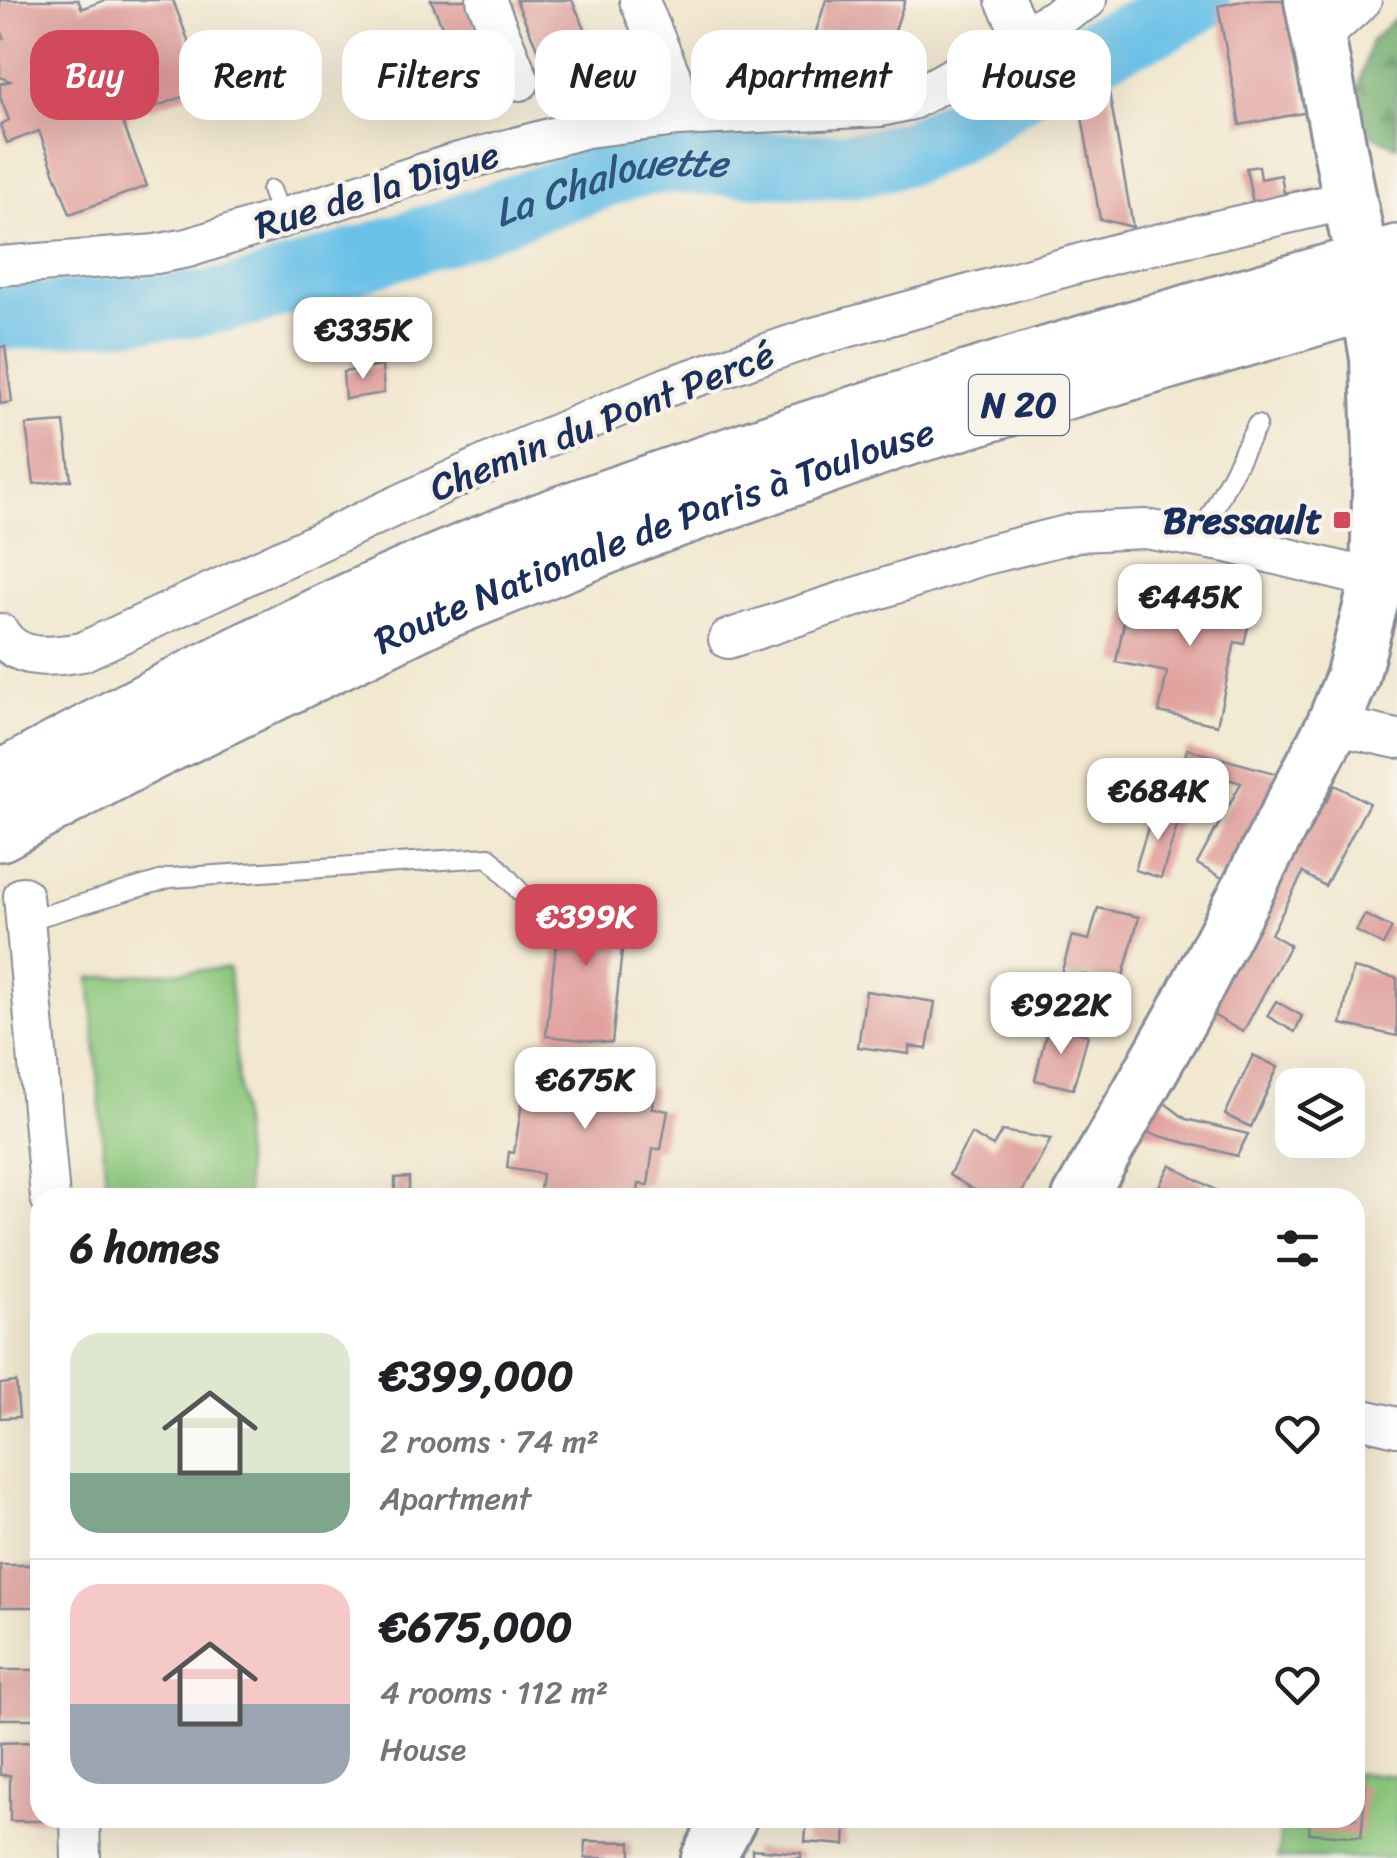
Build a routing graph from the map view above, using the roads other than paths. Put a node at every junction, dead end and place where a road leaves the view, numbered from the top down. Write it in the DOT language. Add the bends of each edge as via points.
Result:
graph roads {
  1 [pos="486,0"];
  2 [pos="639,0"];
  3 [pos="1005,0"];
  4 [pos="1087,0"];
  5 [pos="1362,0"];
  6 [pos="1314,20"];
  7 [pos="1020,30"];
  8 [pos="1035,30"];
  9 [pos="947,80"];
  10 [pos="520,81"];
  11 [pos="678,116"];
  12 [pos="1367,228"];
  13 [pos="0,266"];
  14 [pos="1386,334"];
  15 [pos="1257,425"];
  16 [pos="1199,538"];
  17 [pos="1377,580"];
  18 [pos="0,632"];
  19 [pos="728,640"];
  20 [pos="1334,725"];
  21 [pos="1397,739"];
  22 [pos="0,780"];
  23 [pos="0,832"];
  24 [pos="24,908"];
  25 [pos="540,914"];
  26 [pos="49,1188"];
  27 [pos="1085,1188"];
  28 [pos="1365,1419"];
  29 [pos="1397,1427"];
  30 [pos="80,1828"];
  31 [pos="724,1828"];
  32 [pos="80,1858"];
  33 [pos="708,1858"];
  1 -- 10 [label="street"];
  2 -- 11 [label="street" via="672,78"];
  3 -- 7 [label="street"];
  4 -- 8 [label="street, Rue de la Digue"];
  5 -- 6 [label="street"];
  6 -- 12 [label="street"];
  9 -- 11 [label="street, Rue de la Digue" via="882,108"];
  11 -- 13 [label="street, Rue de la Digue" via="553,137 276,204 188,248"];
  12 -- 18 [label="street, Chemin du Pont Percé" via="1116,254 814,337 666,386 510,453 82,652 29,655"];
  12 -- 22 [label="main road, Route Nationale de Paris à Toulouse / N 20" via="1232,299 649,482 413,572"];
  14 -- 17 [label="street"];
  14 -- 23 [label="main road, Route Nationale de Paris à Toulouse / N 20" via="896,441 646,530 430,617"];
  15 -- 16 [label="lane"];
  16 -- 17 [label="street"];
  16 -- 19 [label="street" via="1145,529 1078,532 978,557"];
  17 -- 20 [label="street"];
  20 -- 21 [label="street"];
  20 -- 27 [label="street"];
  24 -- 25 [label="lane" via="170,878 490,857"];
  24 -- 26 [label="street"];
  28 -- 29 [label="street"];
  30 -- 32 [label="street"];
  31 -- 33 [label="street"];
}
